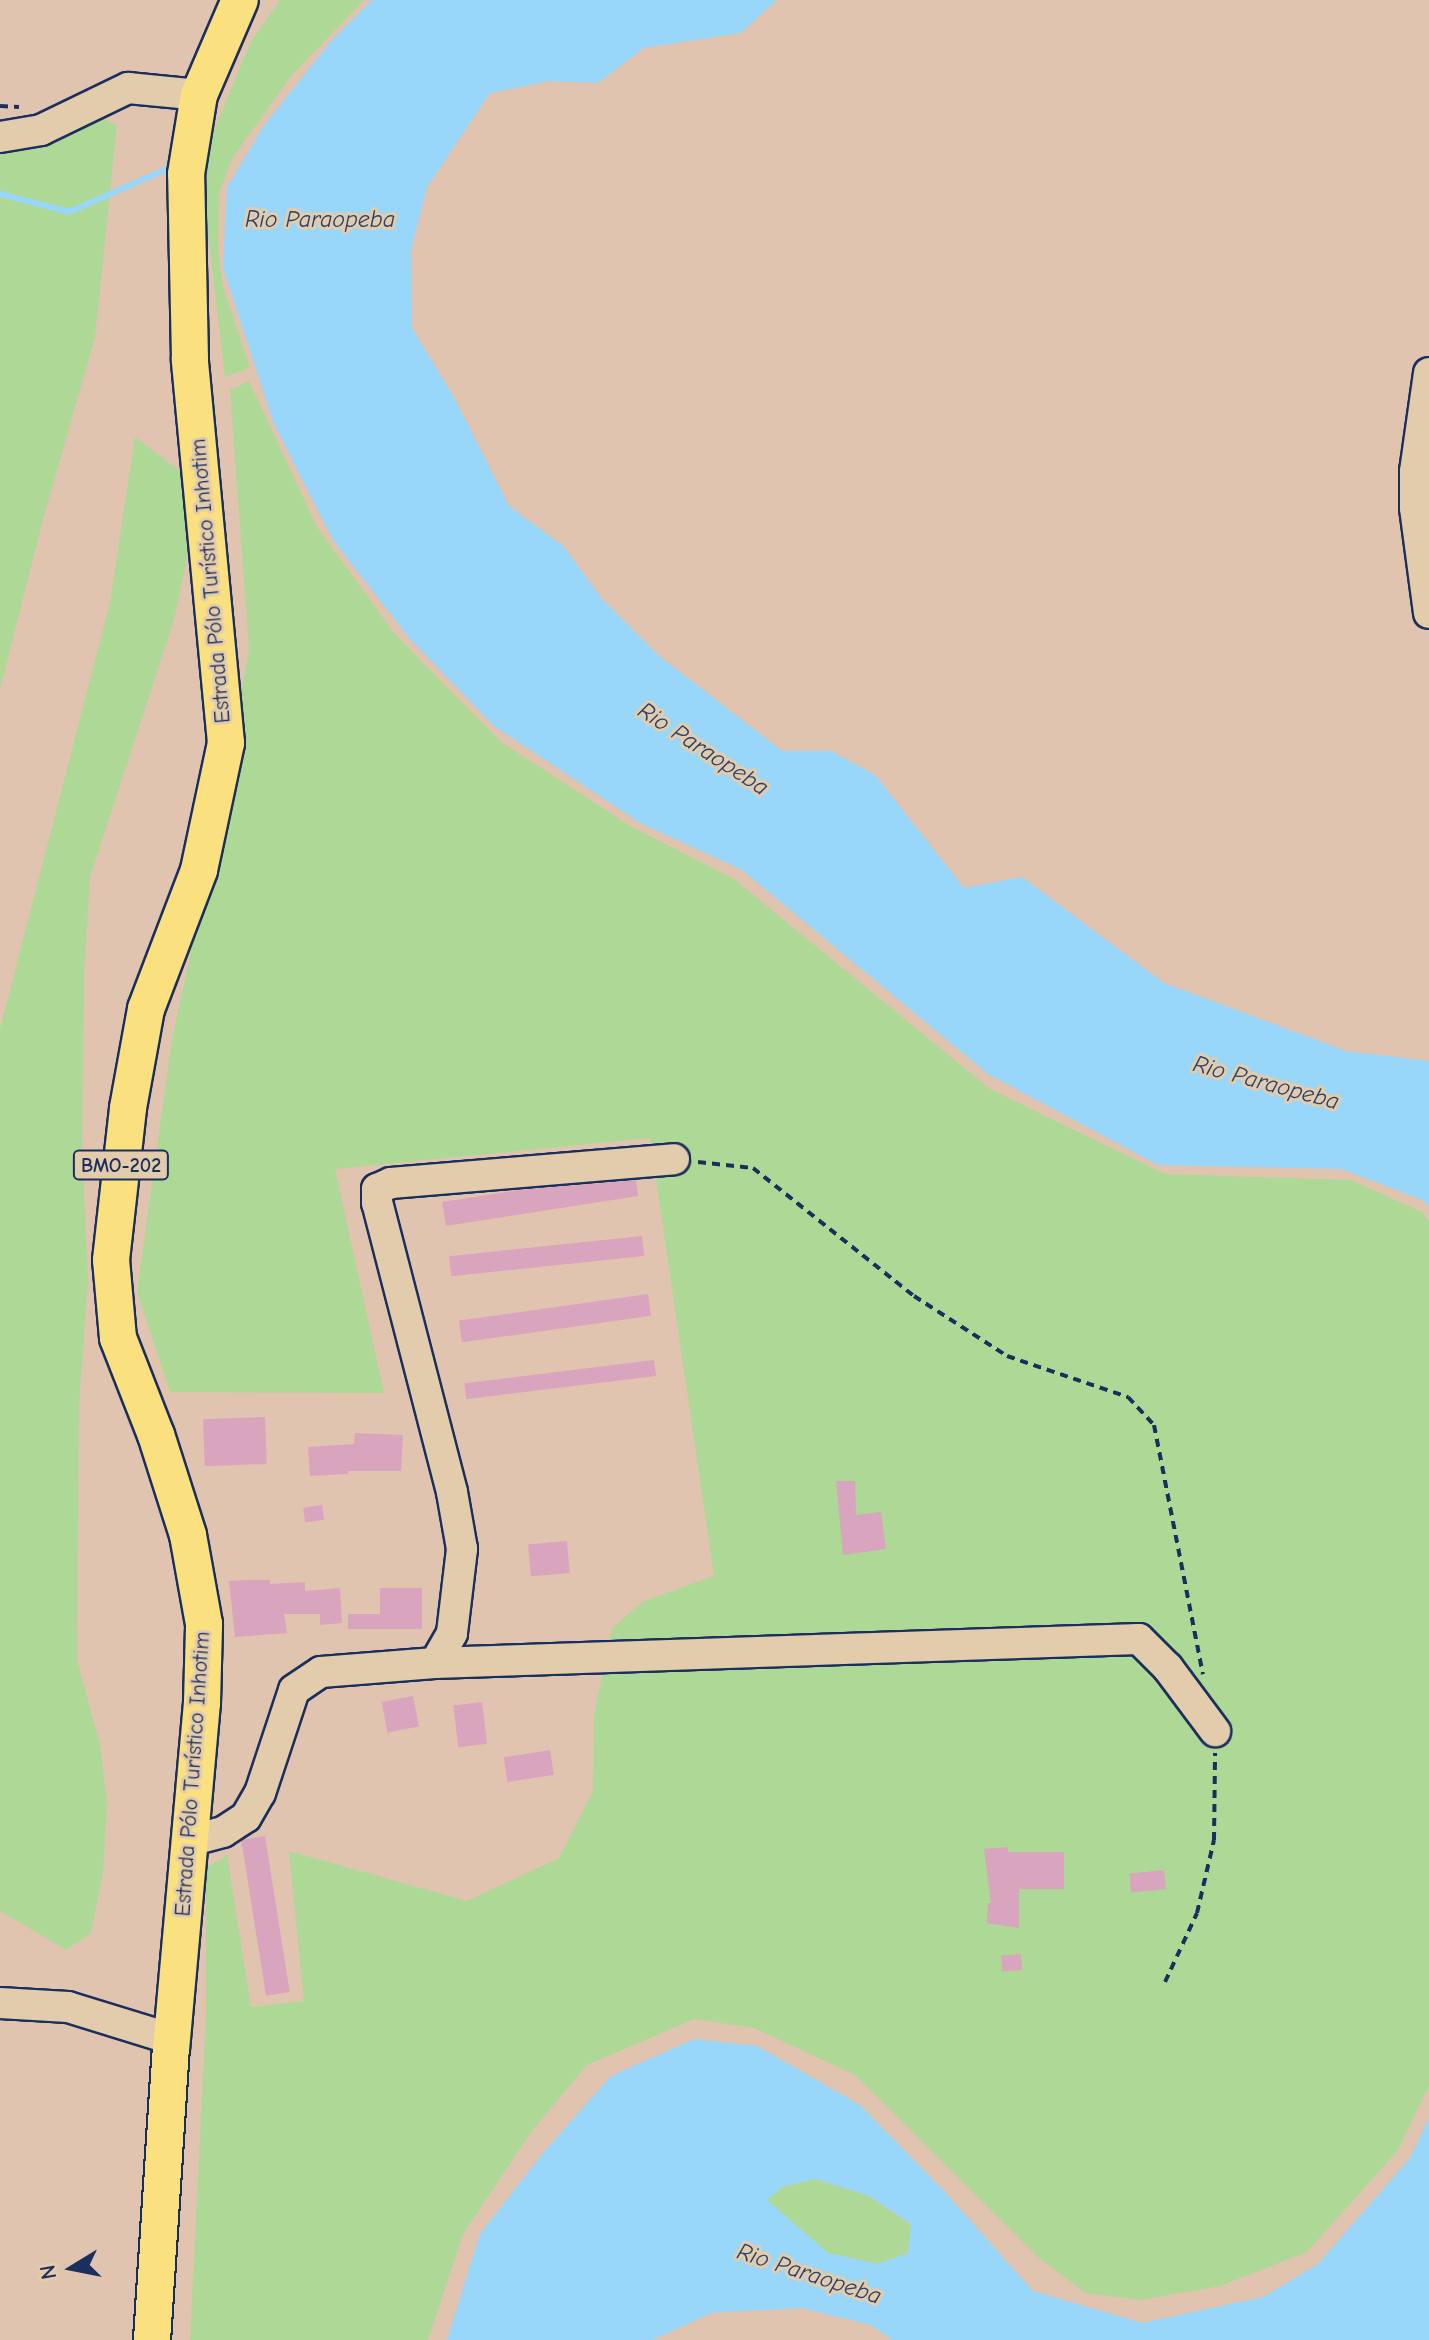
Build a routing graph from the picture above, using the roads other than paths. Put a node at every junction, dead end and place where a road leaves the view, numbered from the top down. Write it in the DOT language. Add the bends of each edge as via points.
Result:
graph roads {
  1 [pos="240,0"];
  2 [pos="199,95"];
  3 [pos="0,137"];
  4 [pos="1429,373"];
  5 [pos="1422,471"];
  6 [pos="1429,613"];
  7 [pos="674,1159"];
  8 [pos="435,1663"];
  9 [pos="1215,1731"];
  10 [pos="189,1841"];
  11 [pos="0,2003"];
  12 [pos="172,2039"];
  13 [pos="152,2340"];
  1 -- 2 [label="main road, Estrada Pólo Turístico Inhotim / BMO-202"];
  2 -- 3 [label="street" via="128,88 41,130"];
  2 -- 10 [label="main road, Estrada Pólo Turístico Inhotim / BMO-202" via="186,174 190,359 226,743 199,870 146,1009 128,1108 111,1260 118,1338 188,1535 204,1624"];
  4 -- 5 [label="street"];
  5 -- 6 [label="street" via="1415,508"];
  7 -- 8 [label="street" via="391,1183 377,1189 462,1549 452,1633"];
  8 -- 9 [label="street" via="1139,1639"];
  8 -- 10 [label="street" via="321,1672 294,1690 260,1793 246,1817 223,1832"];
  10 -- 12 [label="main road, Estrada Pólo Turístico Inhotim / BMO-202"];
  11 -- 12 [label="street" via="68,2007"];
  12 -- 13 [label="main road, Estrada Pólo Turístico Inhotim / BMO-202"];
}
